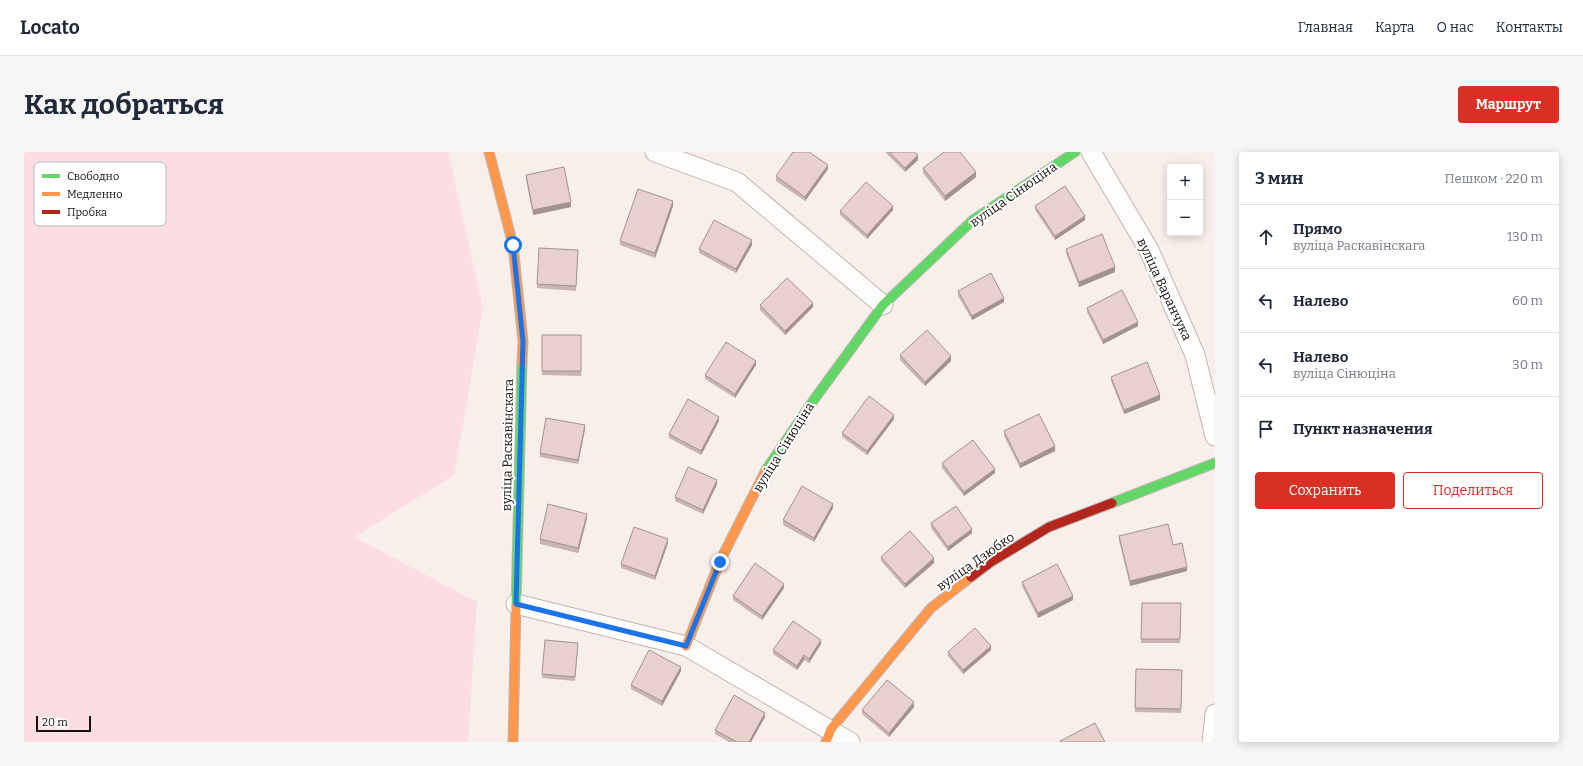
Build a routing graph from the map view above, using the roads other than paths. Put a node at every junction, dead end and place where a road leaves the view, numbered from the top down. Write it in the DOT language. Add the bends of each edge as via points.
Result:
graph roads {
  1 [pos="489,152"];
  2 [pos="655,152"];
  3 [pos="1075,152"];
  4 [pos="1091,152"];
  5 [pos="883,305"];
  6 [pos="1215,436"];
  7 [pos="1215,463"];
  8 [pos="516,604"];
  9 [pos="686,646"];
  10 [pos="1215,714"];
  11 [pos="828,736"];
  12 [pos="513,742"];
  13 [pos="850,742"];
  14 [pos="1212,742"];
  1 -- 8 [label="street, вуліца Раскавінскага" via="513,245 523,341"];
  2 -- 5 [label="street" via="737,182"];
  3 -- 5 [label="street, вуліца Сінюціна" via="973,220"];
  4 -- 6 [label="street, вуліца Варанчука" via="1149,250 1189,341 1195,355"];
  5 -- 9 [label="street, вуліца Сінюціна" via="764,473 720,562"];
  7 -- 11 [label="street, вуліца Дзюбко" via="1049,527 992,562 931,608"];
  8 -- 9 [label="street"];
  8 -- 12 [label="street, вуліца Раскавінскага"];
  9 -- 11 [label="street"];
  10 -- 14 [label="street"];
  11 -- 13 [label="street"];
}
